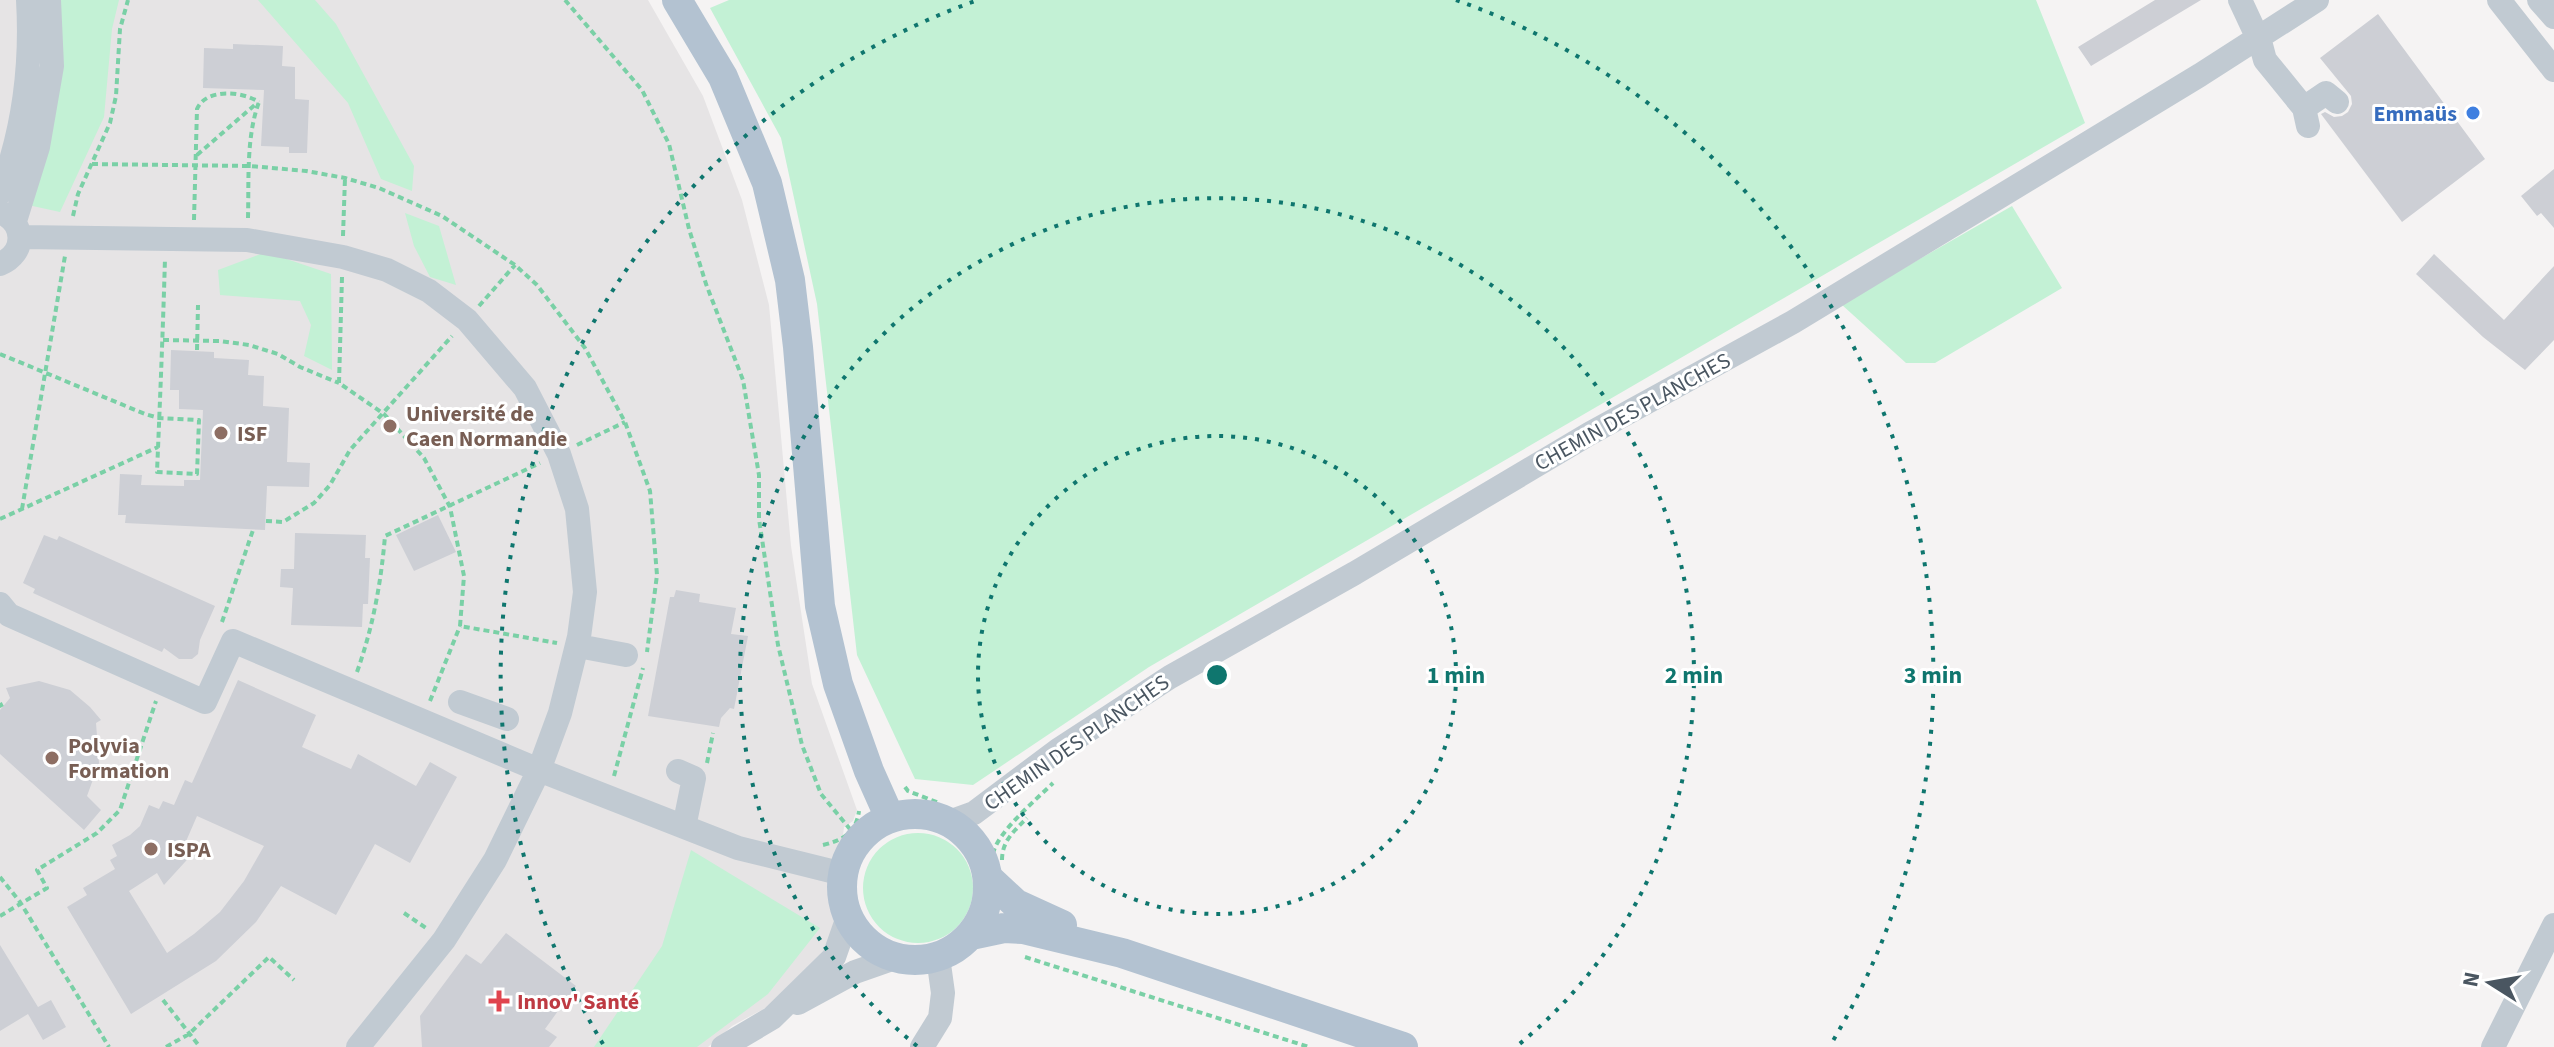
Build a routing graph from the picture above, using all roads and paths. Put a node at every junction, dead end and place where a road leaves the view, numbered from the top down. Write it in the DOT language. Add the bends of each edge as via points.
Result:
graph roads {
  1 [pos="28,0"];
  2 [pos="37,0"];
  3 [pos="49,0"];
  4 [pos="128,0"];
  5 [pos="565,0"];
  6 [pos="677,0"];
  7 [pos="2240,0"];
  8 [pos="2317,0"];
  9 [pos="2499,0"];
  10 [pos="2539,0"];
  11 [pos="2554,17"];
  12 [pos="2258,39"];
  13 [pos="2554,70"];
  14 [pos="259,102"];
  15 [pos="2337,102"];
  16 [pos="196,156"];
  17 [pos="22,164"];
  18 [pos="345,178"];
  19 [pos="0,193"];
  20 [pos="12,224"];
  21 [pos="68,238"];
  22 [pos="166,239"];
  23 [pos="194,240"];
  24 [pos="247,240"];
  25 [pos="343,257"];
  26 [pos="0,264"];
  27 [pos="515,265"];
  28 [pos="198,305"];
  29 [pos="467,320"];
  30 [pos="163,340"];
  31 [pos="197,340"];
  32 [pos="197,350"];
  33 [pos="0,354"];
  34 [pos="45,372"];
  35 [pos="339,383"];
  36 [pos="384,414"];
  37 [pos="159,418"];
  38 [pos="158,447"];
  39 [pos="450,507"];
  40 [pos="22,509"];
  41 [pos="0,519"];
  42 [pos="266,521"];
  43 [pos="253,530"];
  44 [pos="0,604"];
  45 [pos="460,626"];
  46 [pos="233,641"];
  47 [pos="578,646"];
  48 [pos="626,655"];
  49 [pos="167,685"];
  50 [pos="350,691"];
  51 [pos="460,702"];
  52 [pos="507,719"];
  53 [pos="422,722"];
  54 [pos="539,770"];
  55 [pos="678,771"];
  56 [pos="902,781"];
  57 [pos="1055,781"];
  58 [pos="947,813"];
  59 [pos="890,818"];
  60 [pos="1027,818"];
  61 [pos="684,827"];
  62 [pos="859,840"];
  63 [pos="995,870"];
  64 [pos="843,874"];
  65 [pos="0,877"];
  66 [pos="20,902"];
  67 [pos="0,916"];
  68 [pos="848,917"];
  69 [pos="2554,925"];
  70 [pos="971,935"];
  71 [pos="1122,953"];
  72 [pos="1016,954"];
  73 [pos="938,957"];
  74 [pos="895,958"];
  75 [pos="294,980"];
  76 [pos="163,1000"];
  77 [pos="772,1018"];
  78 [pos="189,1034"];
  79 [pos="109,1047"];
  80 [pos="166,1047"];
  81 [pos="200,1047"];
  82 [pos="358,1047"];
  83 [pos="723,1047"];
  84 [pos="922,1047"];
  85 [pos="1309,1047"];
  86 [pos="1403,1047"];
  87 [pos="2493,1047"];
  1 -- 17 [label="street"];
  2 -- 17 [label="street" via="39,71"];
  3 -- 17 [label="street" via="52,66"];
  4 -- 21 [label="path" via="110,123 78,194"];
  5 -- 62 [label="path" via="642,90 669,144 706,284 743,380 778,645 802,745 821,794"];
  6 -- 59 [label="main road" via="723,77 767,183 790,280 820,606 838,684"];
  7 -- 12 [label="street"];
  8 -- 12 [label="street, CHEMIN DES PLANCHES"];
  9 -- 13 [label="street"];
  10 -- 11 [label="street"];
  12 -- 15 [label="street" via="2265,60 2306,117 2326,93"];
  12 -- 58 [label="street, CHEMIN DES PLANCHES" via="1793,322 1170,677 974,813"];
  14 -- 16 [label="path"];
  14 -- 16 [label="path" via="250,96 209,94 201,100"];
  14 -- 24 [label="path" via="251,137"];
  16 -- 23 [label="path"];
  17 -- 19 [label="street"];
  17 -- 20 [label="street"];
  18 -- 25 [label="path"];
  20 -- 21 [label="street"];
  20 -- 26 [label="street" via="15,254"];
  21 -- 22 [label="street"];
  21 -- 34 [label="path"];
  22 -- 23 [label="street"];
  22 -- 30 [label="path"];
  23 -- 24 [label="street"];
  24 -- 25 [label="street"];
  25 -- 29 [label="street" via="387,270 429,291"];
  25 -- 35 [label="path"];
  27 -- 29 [label="path"];
  28 -- 31 [label="path"];
  29 -- 36 [label="path"];
  29 -- 47 [label="street" via="525,388 559,454 577,509 585,592"];
  30 -- 31 [label="path"];
  30 -- 37 [label="path"];
  31 -- 32 [label="path"];
  31 -- 35 [label="path" via="249,345"];
  33 -- 34 [label="path"];
  34 -- 37 [label="path"];
  34 -- 40 [label="path"];
  35 -- 36 [label="path"];
  36 -- 39 [label="path" via="424,458"];
  36 -- 42 [label="path" via="350,450 314,503 283,522"];
  37 -- 38 [label="path"];
  37 -- 38 [label="path" via="199,420 197,474 157,472"];
  38 -- 40 [label="path"];
  39 -- 45 [label="path" via="464,576"];
  39 -- 50 [label="path" via="385,536 368,642"];
  40 -- 41 [label="path"];
  43 -- 46 [label="path" via="217,635"];
  44 -- 49 [label="street" via="9,615"];
  45 -- 47 [label="path"];
  45 -- 53 [label="path"];
  46 -- 49 [label="street" via="205,702"];
  46 -- 50 [label="street"];
  47 -- 48 [label="street"];
  47 -- 54 [label="street"];
  49 -- 66 [label="path" via="158,696 120,810 97,833 37,870 47,888"];
  50 -- 53 [label="street"];
  51 -- 52 [label="street"];
  53 -- 54 [label="street"];
  54 -- 61 [label="street"];
  54 -- 82 [label="street" via="495,860 444,940"];
  55 -- 61 [label="street" via="694,778"];
  56 -- 58 [label="path" via="908,791"];
  57 -- 63 [label="path, CHEMIN DES PLANCHES" via="994,847"];
  58 -- 59 [label="main road"];
  58 -- 63 [label="main road"];
  59 -- 62 [label="main road"];
  60 -- 63 [label="path" via="1009,835"];
  61 -- 64 [label="street" via="738,848"];
  62 -- 64 [label="main road"];
  63 -- 70 [label="main road"];
  63 -- 71 [label="main road" via="1016,904"];
  64 -- 68 [label="main road"];
  65 -- 66 [label="path"];
  66 -- 67 [label="path"];
  66 -- 79 [label="path"];
  68 -- 74 [label="main road" via="876,949"];
  68 -- 77 [label="street" via="834,957"];
  69 -- 87 [label="street"];
  70 -- 71 [label="main road" via="1023,929"];
  70 -- 73 [label="main road"];
  71 -- 86 [label="main road"];
  72 -- 85 [label="path"];
  73 -- 74 [label="main road"];
  73 -- 84 [label="street" via="940,1018"];
  74 -- 77 [label="street" via="855,972"];
  75 -- 78 [label="path" via="269,957"];
  76 -- 78 [label="path"];
  77 -- 83 [label="street"];
  78 -- 80 [label="path"];
  78 -- 81 [label="path"];
}
